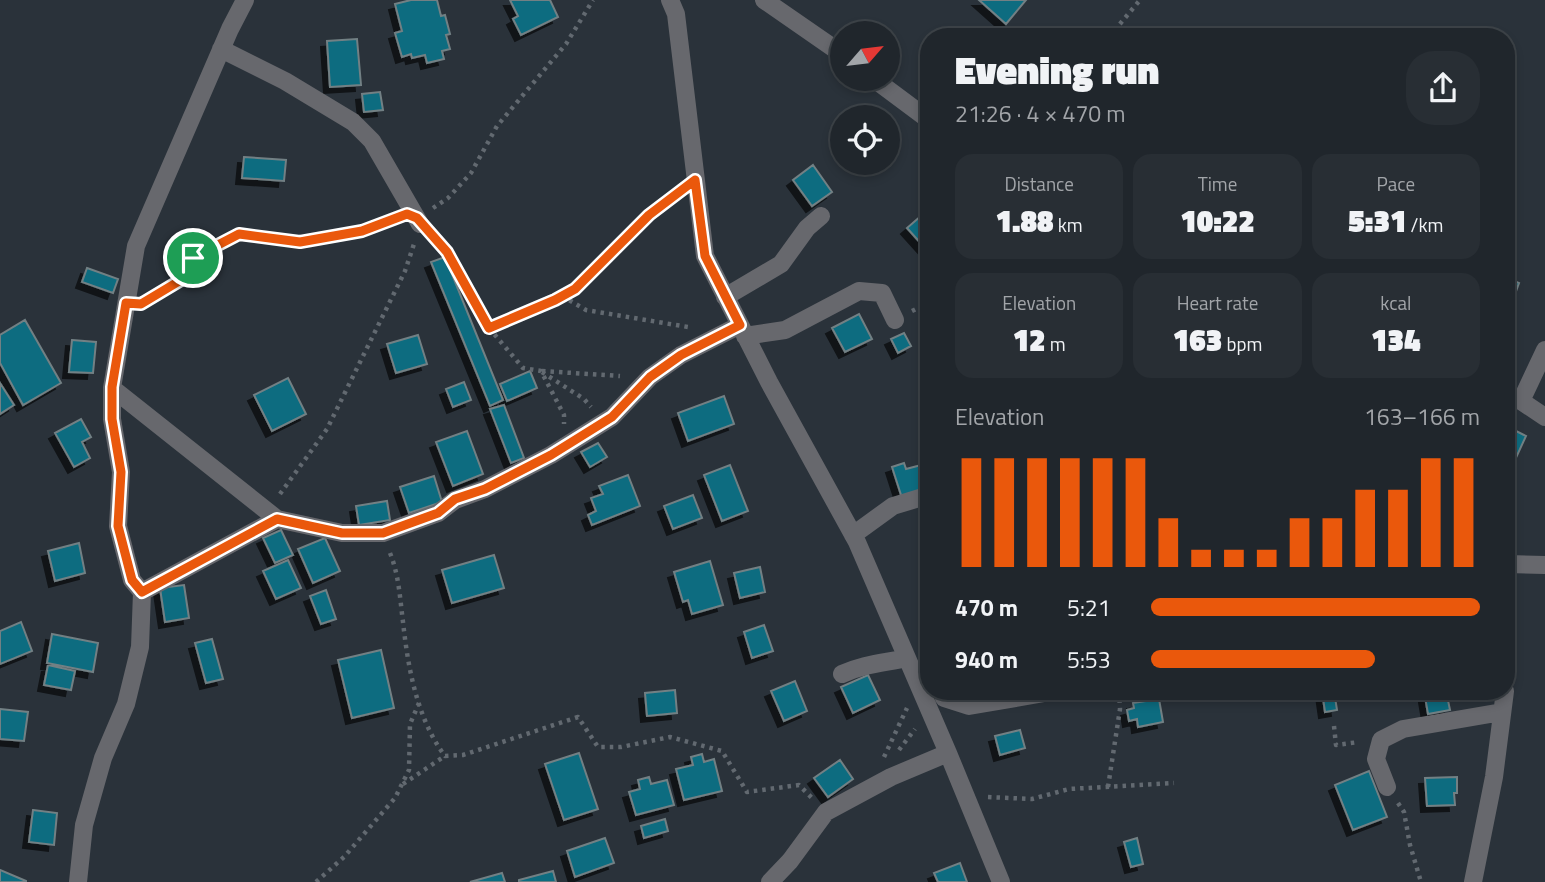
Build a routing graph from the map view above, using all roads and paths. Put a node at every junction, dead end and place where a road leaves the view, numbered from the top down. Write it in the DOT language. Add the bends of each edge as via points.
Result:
graph roads {
  1 [pos="246,0"];
  2 [pos="593,0"];
  3 [pos="670,0"];
  4 [pos="764,0"];
  5 [pos="1140,0"];
  6 [pos="1117,28"];
  7 [pos="830,46"];
  8 [pos="221,49"];
  9 [pos="890,91"];
  10 [pos="920,113"];
  11 [pos="695,180"];
  12 [pos="821,216"];
  13 [pos="418,221"];
  14 [pos="562,296"];
  15 [pos="725,297"];
  16 [pos="126,303"];
  17 [pos="895,320"];
  18 [pos="489,328"];
  19 [pos="742,330"];
  20 [pos="714,338"];
  21 [pos="1545,351"];
  22 [pos="541,371"];
  23 [pos="650,377"];
  24 [pos="112,387"];
  25 [pos="1515,397"];
  26 [pos="1515,400"];
  27 [pos="1545,417"];
  28 [pos="604,422"];
  29 [pos="563,447"];
  30 [pos="920,498"];
  31 [pos="273,515"];
  32 [pos="383,533"];
  33 [pos="853,535"];
  34 [pos="1515,564"];
  35 [pos="1545,565"];
  36 [pos="142,592"];
  37 [pos="907,658"];
  38 [pos="842,674"];
  39 [pos="919,686"];
  40 [pos="942,700"];
  41 [pos="943,700"];
  42 [pos="947,700"];
  43 [pos="1004,700"];
  44 [pos="1120,700"];
  45 [pos="1504,700"];
  46 [pos="419,703"];
  47 [pos="1502,712"];
  48 [pos="1334,726"];
  49 [pos="1381,740"];
  50 [pos="948,752"];
  51 [pos="446,755"];
  52 [pos="891,777"];
  53 [pos="1174,783"];
  54 [pos="402,785"];
  55 [pos="1108,787"];
  56 [pos="1387,787"];
  57 [pos="966,796"];
  58 [pos="825,812"];
  59 [pos="78,882"];
  60 [pos="316,882"];
  61 [pos="770,882"];
  62 [pos="1001,882"];
  63 [pos="1420,882"];
  64 [pos="1473,882"];
  1 -- 8 [label="street"];
  2 -- 13 [label="path" via="566,44 497,126 471,173"];
  3 -- 11 [label="street" via="676,14"];
  4 -- 7 [label="street"];
  5 -- 6 [label="path"];
  8 -- 13 [label="street" via="353,122 372,141"];
  8 -- 16 [label="street" via="136,246"];
  9 -- 10 [label="street"];
  11 -- 14 [label="path" via="649,215 575,289"];
  11 -- 15 [label="street" via="705,256"];
  12 -- 15 [label="street" via="781,264"];
  13 -- 16 [label="path" via="407,214 362,231 300,242 239,234 193,258 181,280 141,304"];
  13 -- 18 [label="path" via="447,252"];
  13 -- 31 [label="path" via="405,271 327,429 287,483"];
  14 -- 18 [label="path"];
  14 -- 20 [label="path" via="586,310 693,328"];
  15 -- 19 [label="street"];
  16 -- 24 [label="street"];
  17 -- 19 [label="street" via="882,293 859,291 785,330"];
  18 -- 22 [label="path" via="523,368"];
  19 -- 20 [label="street"];
  19 -- 33 [label="street"];
  20 -- 23 [label="street"];
  21 -- 25 [label="street"];
  22 -- 23 [label="path"];
  22 -- 28 [label="path" via="584,399"];
  22 -- 29 [label="path" via="564,415"];
  23 -- 28 [label="street"];
  24 -- 31 [label="street"];
  24 -- 36 [label="street" via="121,472 118,526 132,580"];
  26 -- 27 [label="street"];
  28 -- 29 [label="street"];
  29 -- 32 [label="street" via="485,489 455,499 438,513"];
  30 -- 33 [label="street" via="893,506"];
  31 -- 32 [label="street" via="342,533"];
  31 -- 36 [label="street"];
  32 -- 46 [label="path" via="396,568 406,654"];
  33 -- 37 [label="street"];
  34 -- 35 [label="street"];
  36 -- 59 [label="street" via="140,647 85,825"];
  37 -- 38 [label="street" via="863,664"];
  37 -- 39 [label="street"];
  39 -- 52 [label="path" via="884,755"];
  40 -- 52 [label="path" via="896,754"];
  41 -- 50 [label="street"];
  42 -- 43 [label="street" via="969,706"];
  44 -- 55 [label="path"];
  45 -- 47 [label="street"];
  46 -- 51 [label="path" via="432,739"];
  46 -- 54 [label="path" via="410,724 409,770"];
  47 -- 49 [label="street" via="1403,729"];
  47 -- 64 [label="street"];
  48 -- 49 [label="path" via="1336,745"];
  49 -- 56 [label="street" via="1376,759"];
  50 -- 52 [label="street"];
  50 -- 57 [label="street"];
  51 -- 54 [label="path"];
  51 -- 58 [label="path" via="464,755 578,717 598,747 670,737 722,751 747,792 799,785"];
  52 -- 58 [label="street"];
  53 -- 55 [label="path"];
  54 -- 60 [label="path" via="344,857"];
  55 -- 57 [label="path" via="1069,789 1032,799"];
  56 -- 63 [label="path" via="1404,812"];
  57 -- 62 [label="street"];
  58 -- 61 [label="street"];
}
